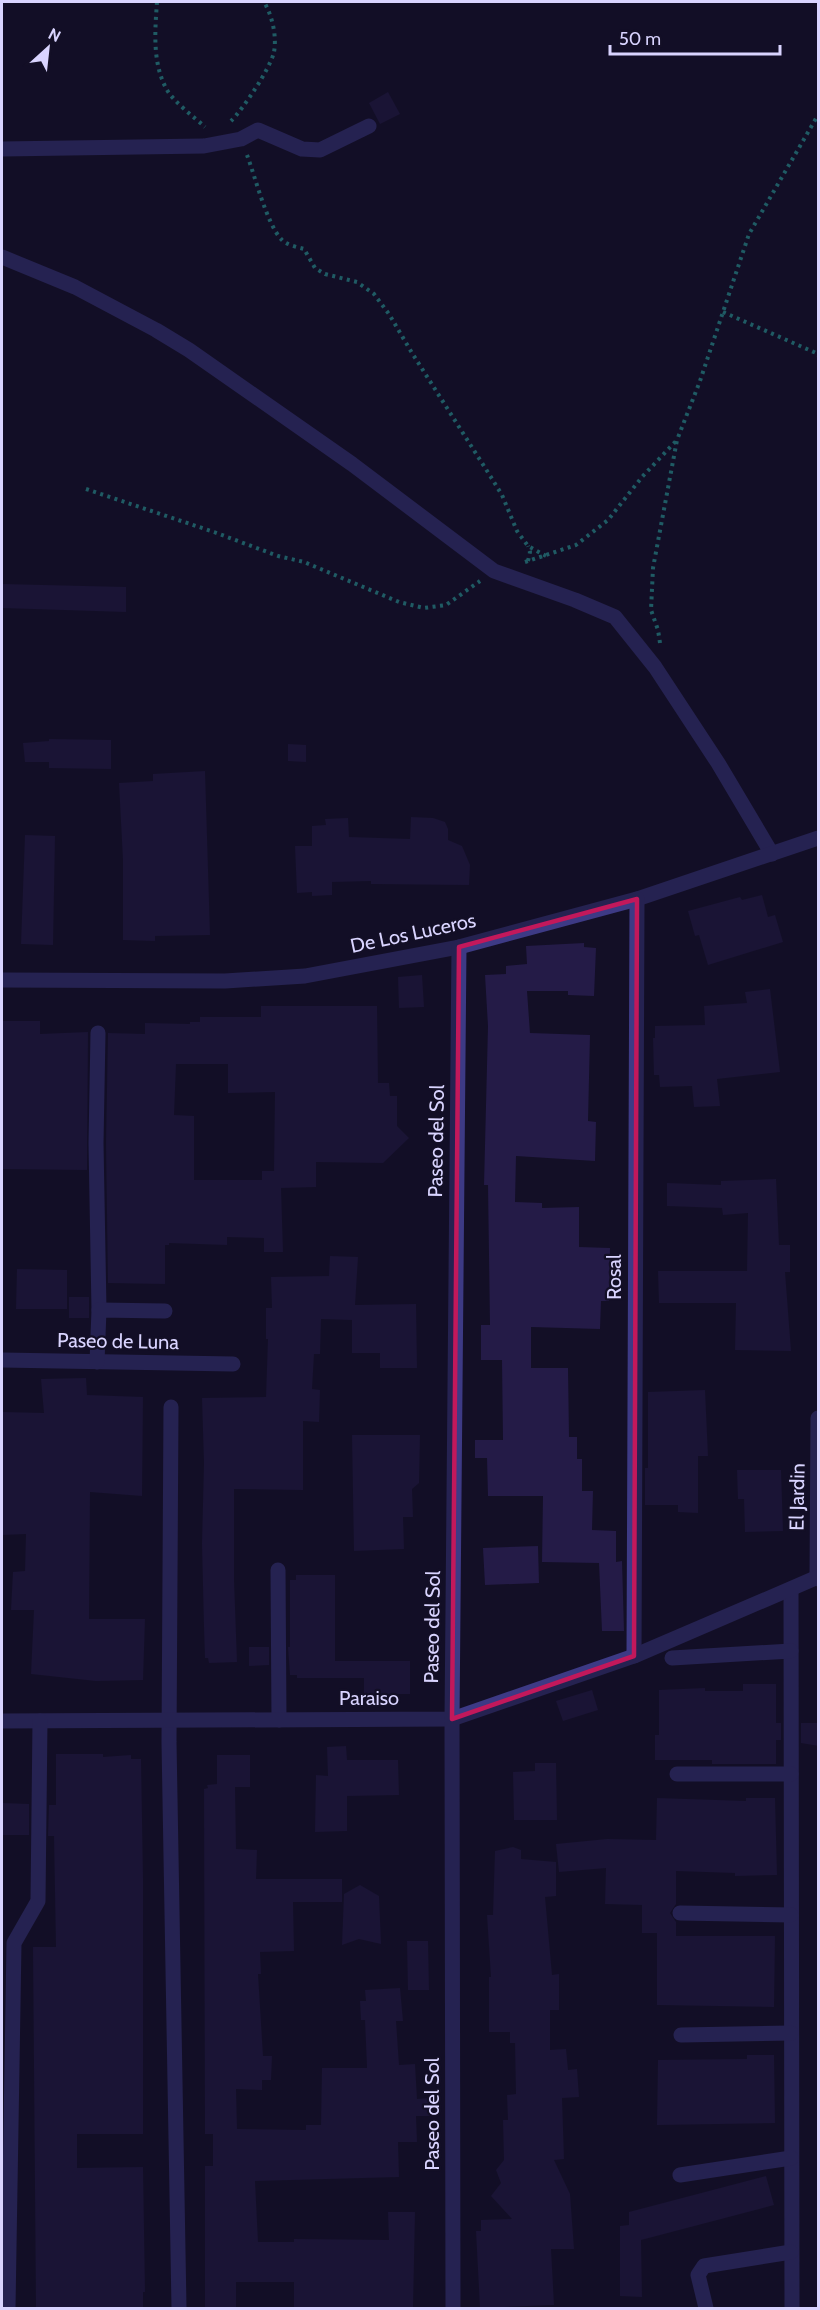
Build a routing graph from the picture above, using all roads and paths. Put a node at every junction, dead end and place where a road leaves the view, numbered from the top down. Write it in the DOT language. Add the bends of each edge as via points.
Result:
graph roads {
  1 [pos="157,2"];
  2 [pos="264,2"];
  3 [pos="819,115"];
  4 [pos="369,126"];
  5 [pos="219,135"];
  6 [pos="241,139"];
  7 [pos="204,146"];
  8 [pos="2,149"];
  9 [pos="2,257"];
  10 [pos="723,312"];
  11 [pos="819,356"];
  12 [pos="677,440"];
  13 [pos="86,489"];
  14 [pos="528,546"];
  15 [pos="546,557"];
  16 [pos="527,562"];
  17 [pos="494,572"];
  18 [pos="655,667"];
  19 [pos="819,838"];
  20 [pos="772,854"];
  21 [pos="637,899"];
  22 [pos="459,947"];
  23 [pos="2,980"];
  24 [pos="98,1033"];
  25 [pos="99,1310"];
  26 [pos="165,1311"];
  27 [pos="2,1360"];
  28 [pos="97,1362"];
  29 [pos="233,1364"];
  30 [pos="171,1407"];
  31 [pos="819,1418"];
  32 [pos="278,1570"];
  33 [pos="818,1578"];
  34 [pos="791,1589"];
  35 [pos="791,1651"];
  36 [pos="634,1656"];
  37 [pos="672,1658"];
  38 [pos="452,1719"];
  39 [pos="171,1720"];
  40 [pos="279,1720"];
  41 [pos="2,1721"];
  42 [pos="40,1721"];
  43 [pos="678,1774"];
  44 [pos="791,1774"];
  45 [pos="680,1913"];
  46 [pos="791,1915"];
  47 [pos="792,2033"];
  48 [pos="681,2035"];
  49 [pos="791,2158"];
  50 [pos="680,2175"];
  51 [pos="791,2252"];
  52 [pos="8,2308"];
  53 [pos="179,2308"];
  54 [pos="453,2308"];
  55 [pos="706,2308"];
  56 [pos="792,2308"];
  1 -- 5 [label="path" via="154,42 168,92 205,128"];
  2 -- 5 [label="path" via="273,21 274,52 240,112"];
  3 -- 10 [label="path" via="749,234"];
  4 -- 6 [label="street" via="320,150 303,149 258,130"];
  5 -- 7 [label="path"];
  6 -- 7 [label="street"];
  6 -- 14 [label="path" via="280,237 304,249 315,268 357,282 374,294 502,495 512,524"];
  7 -- 8 [label="street"];
  9 -- 17 [label="street" via="75,287 189,350 352,464"];
  10 -- 11 [label="path"];
  10 -- 12 [label="path"];
  12 -- 15 [label="path" via="608,520 576,545"];
  12 -- 18 [label="path" via="653,568 651,610 661,646"];
  13 -- 17 [label="path" via="304,562 399,602 424,608 446,605"];
  14 -- 15 [label="path"];
  14 -- 16 [label="path"];
  15 -- 16 [label="path"];
  16 -- 17 [label="path"];
  17 -- 18 [label="street" via="615,617"];
  18 -- 20 [label="street"];
  19 -- 20 [label="street, De Los Luceros"];
  20 -- 21 [label="street, De Los Luceros"];
  21 -- 22 [label="street, De Los Luceros"];
  21 -- 36 [label="street, Rosal"];
  22 -- 23 [label="street, De Los Luceros" via="305,976 225,981"];
  22 -- 38 [label="street, Paseo del Sol"];
  24 -- 25 [label="street"];
  25 -- 26 [label="street"];
  25 -- 28 [label="street"];
  27 -- 28 [label="street, Paseo de Luna"];
  28 -- 29 [label="street, Paseo de Luna"];
  30 -- 39 [label="street"];
  31 -- 33 [label="street, El Jardin"];
  32 -- 40 [label="street"];
  33 -- 34 [label="street, Paraiso"];
  34 -- 35 [label="street"];
  34 -- 36 [label="street, Paraiso"];
  35 -- 37 [label="street"];
  35 -- 44 [label="street"];
  36 -- 38 [label="street, Paraiso"];
  38 -- 40 [label="street, Paraiso"];
  38 -- 54 [label="street, Paseo del Sol"];
  39 -- 40 [label="street, Paraiso"];
  39 -- 42 [label="street, Paraiso"];
  39 -- 53 [label="street"];
  41 -- 42 [label="street, Paraiso"];
  42 -- 52 [label="street" via="38,1901 14,1943"];
  43 -- 44 [label="street"];
  44 -- 46 [label="street"];
  45 -- 46 [label="street"];
  46 -- 47 [label="street"];
  47 -- 48 [label="street"];
  47 -- 49 [label="street"];
  49 -- 50 [label="street"];
  49 -- 51 [label="street"];
  51 -- 55 [label="street" via="704,2266 698,2275"];
  51 -- 56 [label="street"];
}
